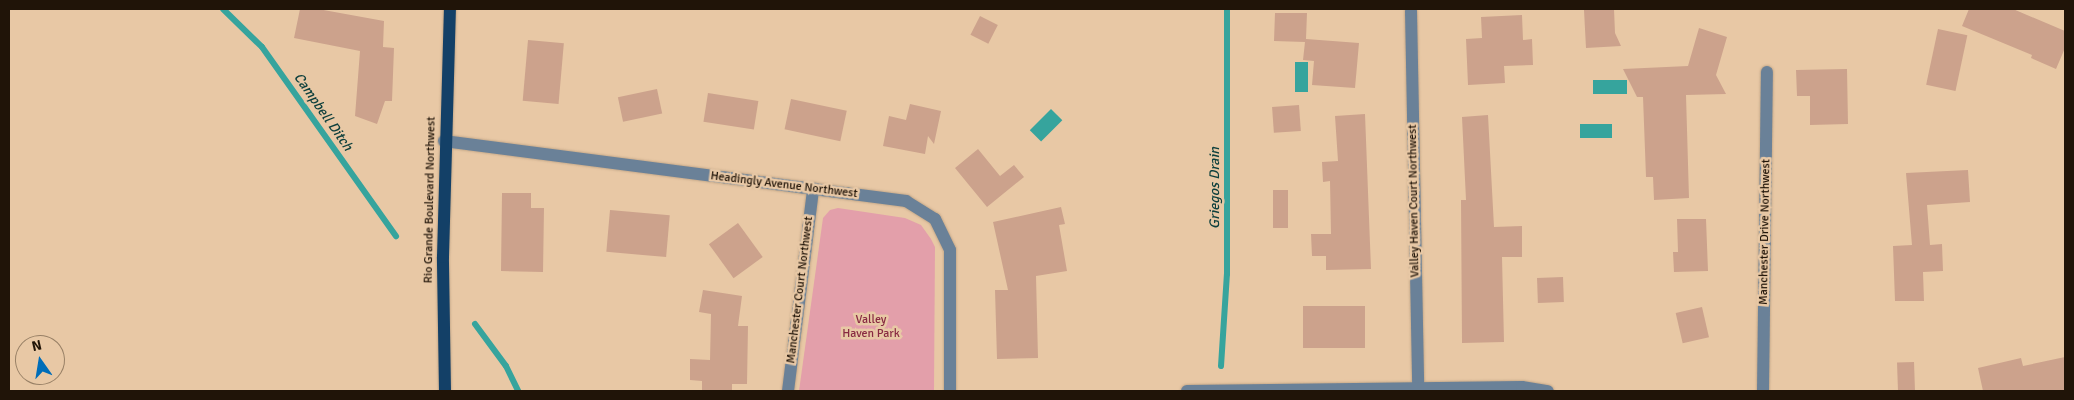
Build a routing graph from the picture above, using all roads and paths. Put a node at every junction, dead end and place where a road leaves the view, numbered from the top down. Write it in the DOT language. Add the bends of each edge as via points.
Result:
graph roads {
  1 [pos="450,9"];
  2 [pos="1411,11"];
  3 [pos="1767,72"];
  4 [pos="444,141"];
  5 [pos="813,189"];
  6 [pos="1418,390"];
  7 [pos="445,391"];
  8 [pos="788,391"];
  9 [pos="950,391"];
  10 [pos="960,391"];
  11 [pos="1186,391"];
  12 [pos="1194,391"];
  13 [pos="1548,391"];
  14 [pos="1763,391"];
  1 -- 4 [label="main road, Rio Grande Boulevard Northwest"];
  2 -- 6 [label="street, Valley Haven Court Northwest"];
  3 -- 14 [label="street, Manchester Drive Northwest"];
  4 -- 5 [label="street, Headingly Avenue Northwest"];
  4 -- 7 [label="main road, Rio Grande Boulevard Northwest"];
  5 -- 8 [label="street, Manchester Court Northwest"];
  5 -- 9 [label="street, Headingly Avenue Northwest" via="906,201 935,219 950,250"];
  6 -- 12 [label="street"];
  6 -- 13 [label="street" via="1522,386"];
  9 -- 10 [label="street, Headingly Avenue Northwest"];
  11 -- 12 [label="street"];
}
